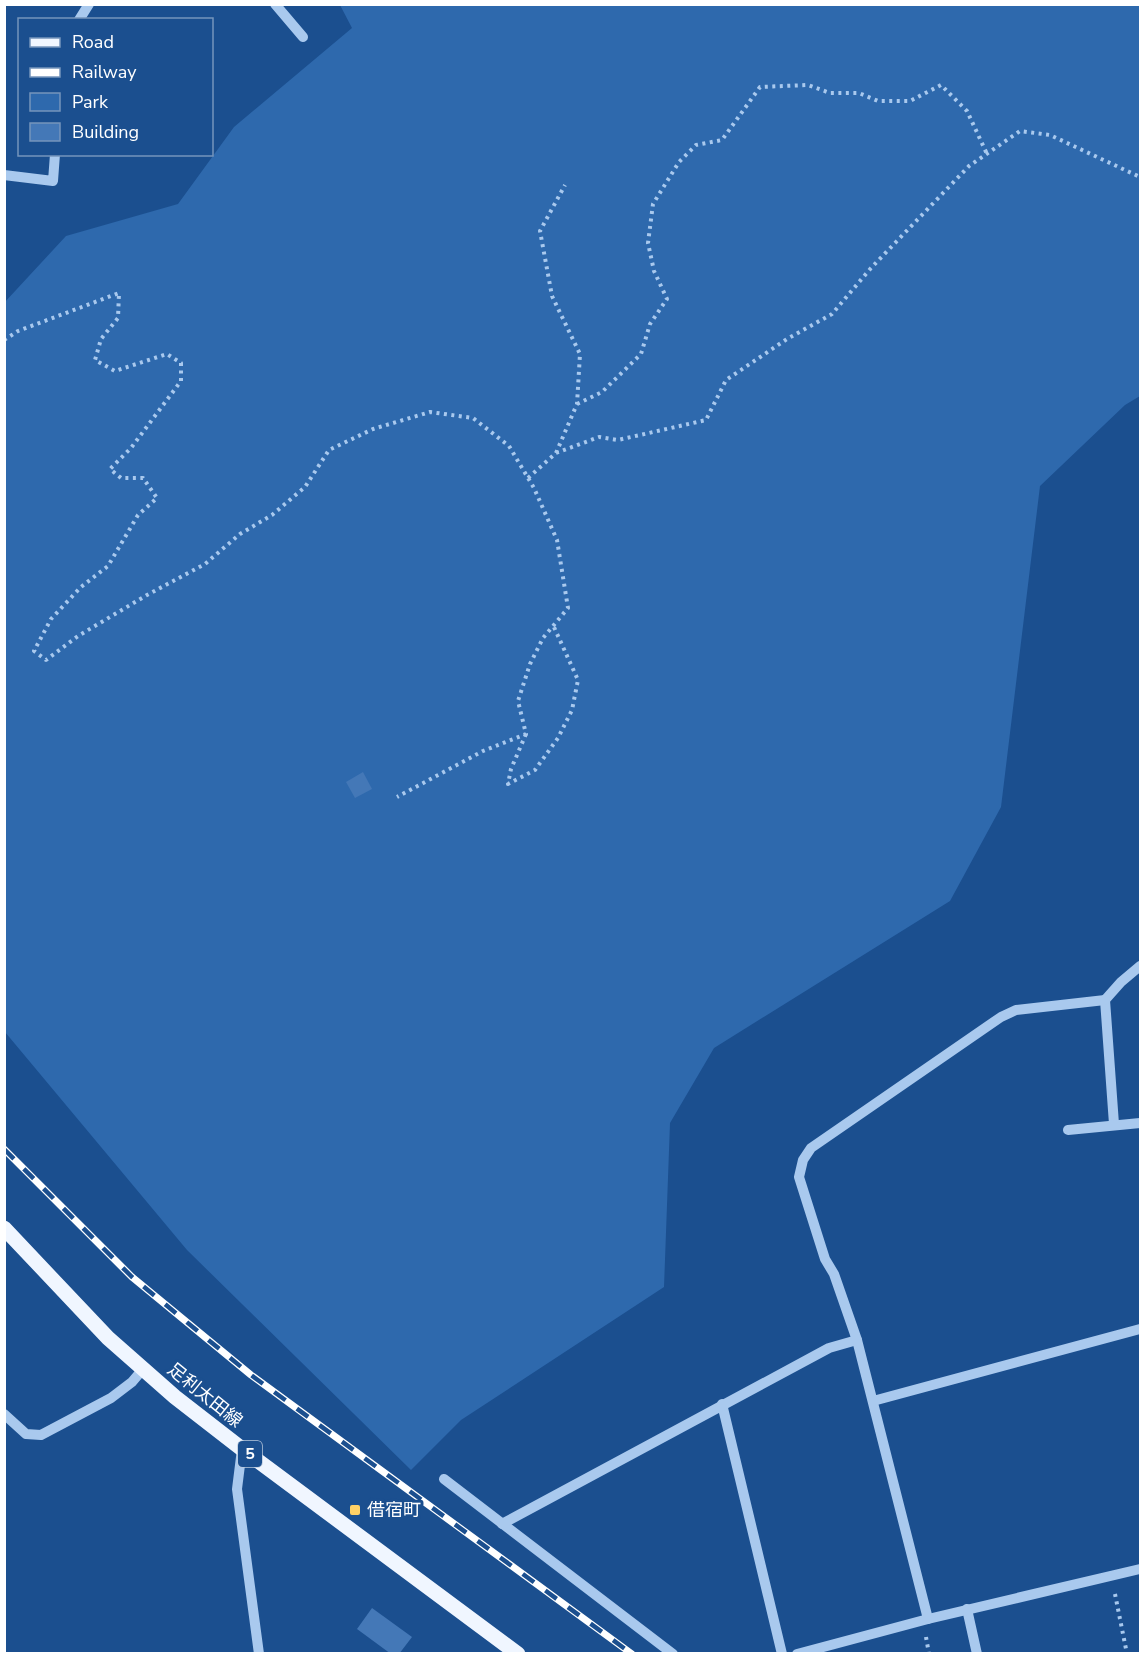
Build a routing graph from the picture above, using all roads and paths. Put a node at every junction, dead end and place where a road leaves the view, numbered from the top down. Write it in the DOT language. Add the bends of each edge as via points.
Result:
graph roads {
  1 [pos="89,4"];
  2 [pos="275,4"];
  3 [pos="80,18"];
  4 [pos="303,37"];
  5 [pos="987,154"];
  6 [pos="55,156"];
  7 [pos="4,175"];
  8 [pos="1140,177"];
  9 [pos="565,184"];
  10 [pos="4,340"];
  11 [pos="577,404"];
  12 [pos="556,453"];
  13 [pos="528,478"];
  14 [pos="553,625"];
  15 [pos="526,734"];
  16 [pos="397,797"];
  17 [pos="1140,966"];
  18 [pos="1106,1000"];
  19 [pos="1140,1123"];
  20 [pos="1114,1124"];
  21 [pos="1068,1130"];
  22 [pos="4,1228"];
  23 [pos="1140,1329"];
  24 [pos="857,1340"];
  25 [pos="143,1369"];
  26 [pos="873,1401"];
  27 [pos="722,1404"];
  28 [pos="4,1414"];
  29 [pos="242,1449"];
  30 [pos="444,1479"];
  31 [pos="502,1524"];
  32 [pos="1140,1569"];
  33 [pos="1111,1576"];
  34 [pos="967,1609"];
  35 [pos="928,1619"];
  36 [pos="259,1653"];
  37 [pos="518,1653"];
  38 [pos="673,1653"];
  39 [pos="782,1653"];
  40 [pos="797,1653"];
  41 [pos="977,1653"];
  42 [pos="1127,1653"];
  1 -- 3 [label="street"];
  2 -- 4 [label="street"];
  5 -- 8 [label="path" via="1020,131 1050,135"];
  5 -- 11 [label="path" via="967,111 941,85 910,101 878,101 859,93 830,93 808,85 760,87 722,140 696,145 679,162 653,204 648,243 654,271 667,299 650,324 640,354 602,392"];
  5 -- 12 [label="path" via="969,166 832,314 726,380 706,420 618,440 599,437"];
  6 -- 7 [label="street" via="54,181"];
  9 -- 11 [label="path" via="540,231 552,296 580,354"];
  10 -- 13 [label="path" via="18,331 119,293 118,318 101,339 95,360 115,371 167,354 181,363 181,381 131,448 110,469 121,478 143,478 157,498 138,515 108,566 51,619 34,651 46,660 78,636 205,564 306,487 329,450 373,429 430,412 473,418 509,446"];
  11 -- 12 [label="path"];
  12 -- 13 [label="path"];
  13 -- 14 [label="path" via="557,540 568,608"];
  14 -- 15 [label="path" via="530,664 518,701"];
  14 -- 15 [label="path" via="578,680 572,710 558,738 534,770 508,784"];
  15 -- 16 [label="path" via="483,751"];
  17 -- 18 [label="street"];
  18 -- 20 [label="street"];
  18 -- 24 [label="street" via="1016,1010 1002,1017 811,1148 799,1178"];
  19 -- 20 [label="street"];
  20 -- 21 [label="street"];
  22 -- 25 [label="main road, 足利太田線 / 5" via="78,1308"];
  23 -- 26 [label="street"];
  24 -- 26 [label="street"];
  24 -- 27 [label="street" via="829,1348"];
  25 -- 28 [label="street" via="111,1398 41,1435 26,1434"];
  25 -- 29 [label="main road, 足利太田線 / 5"];
  26 -- 35 [label="street"];
  27 -- 31 [label="street"];
  27 -- 39 [label="street"];
  29 -- 36 [label="street" via="237,1489"];
  29 -- 37 [label="main road, 足利太田線 / 5"];
  30 -- 31 [label="street"];
  31 -- 38 [label="street"];
  32 -- 33 [label="street"];
  33 -- 34 [label="street"];
  33 -- 42 [label="path"];
  34 -- 35 [label="street"];
  34 -- 41 [label="street"];
  35 -- 40 [label="street"];
}
